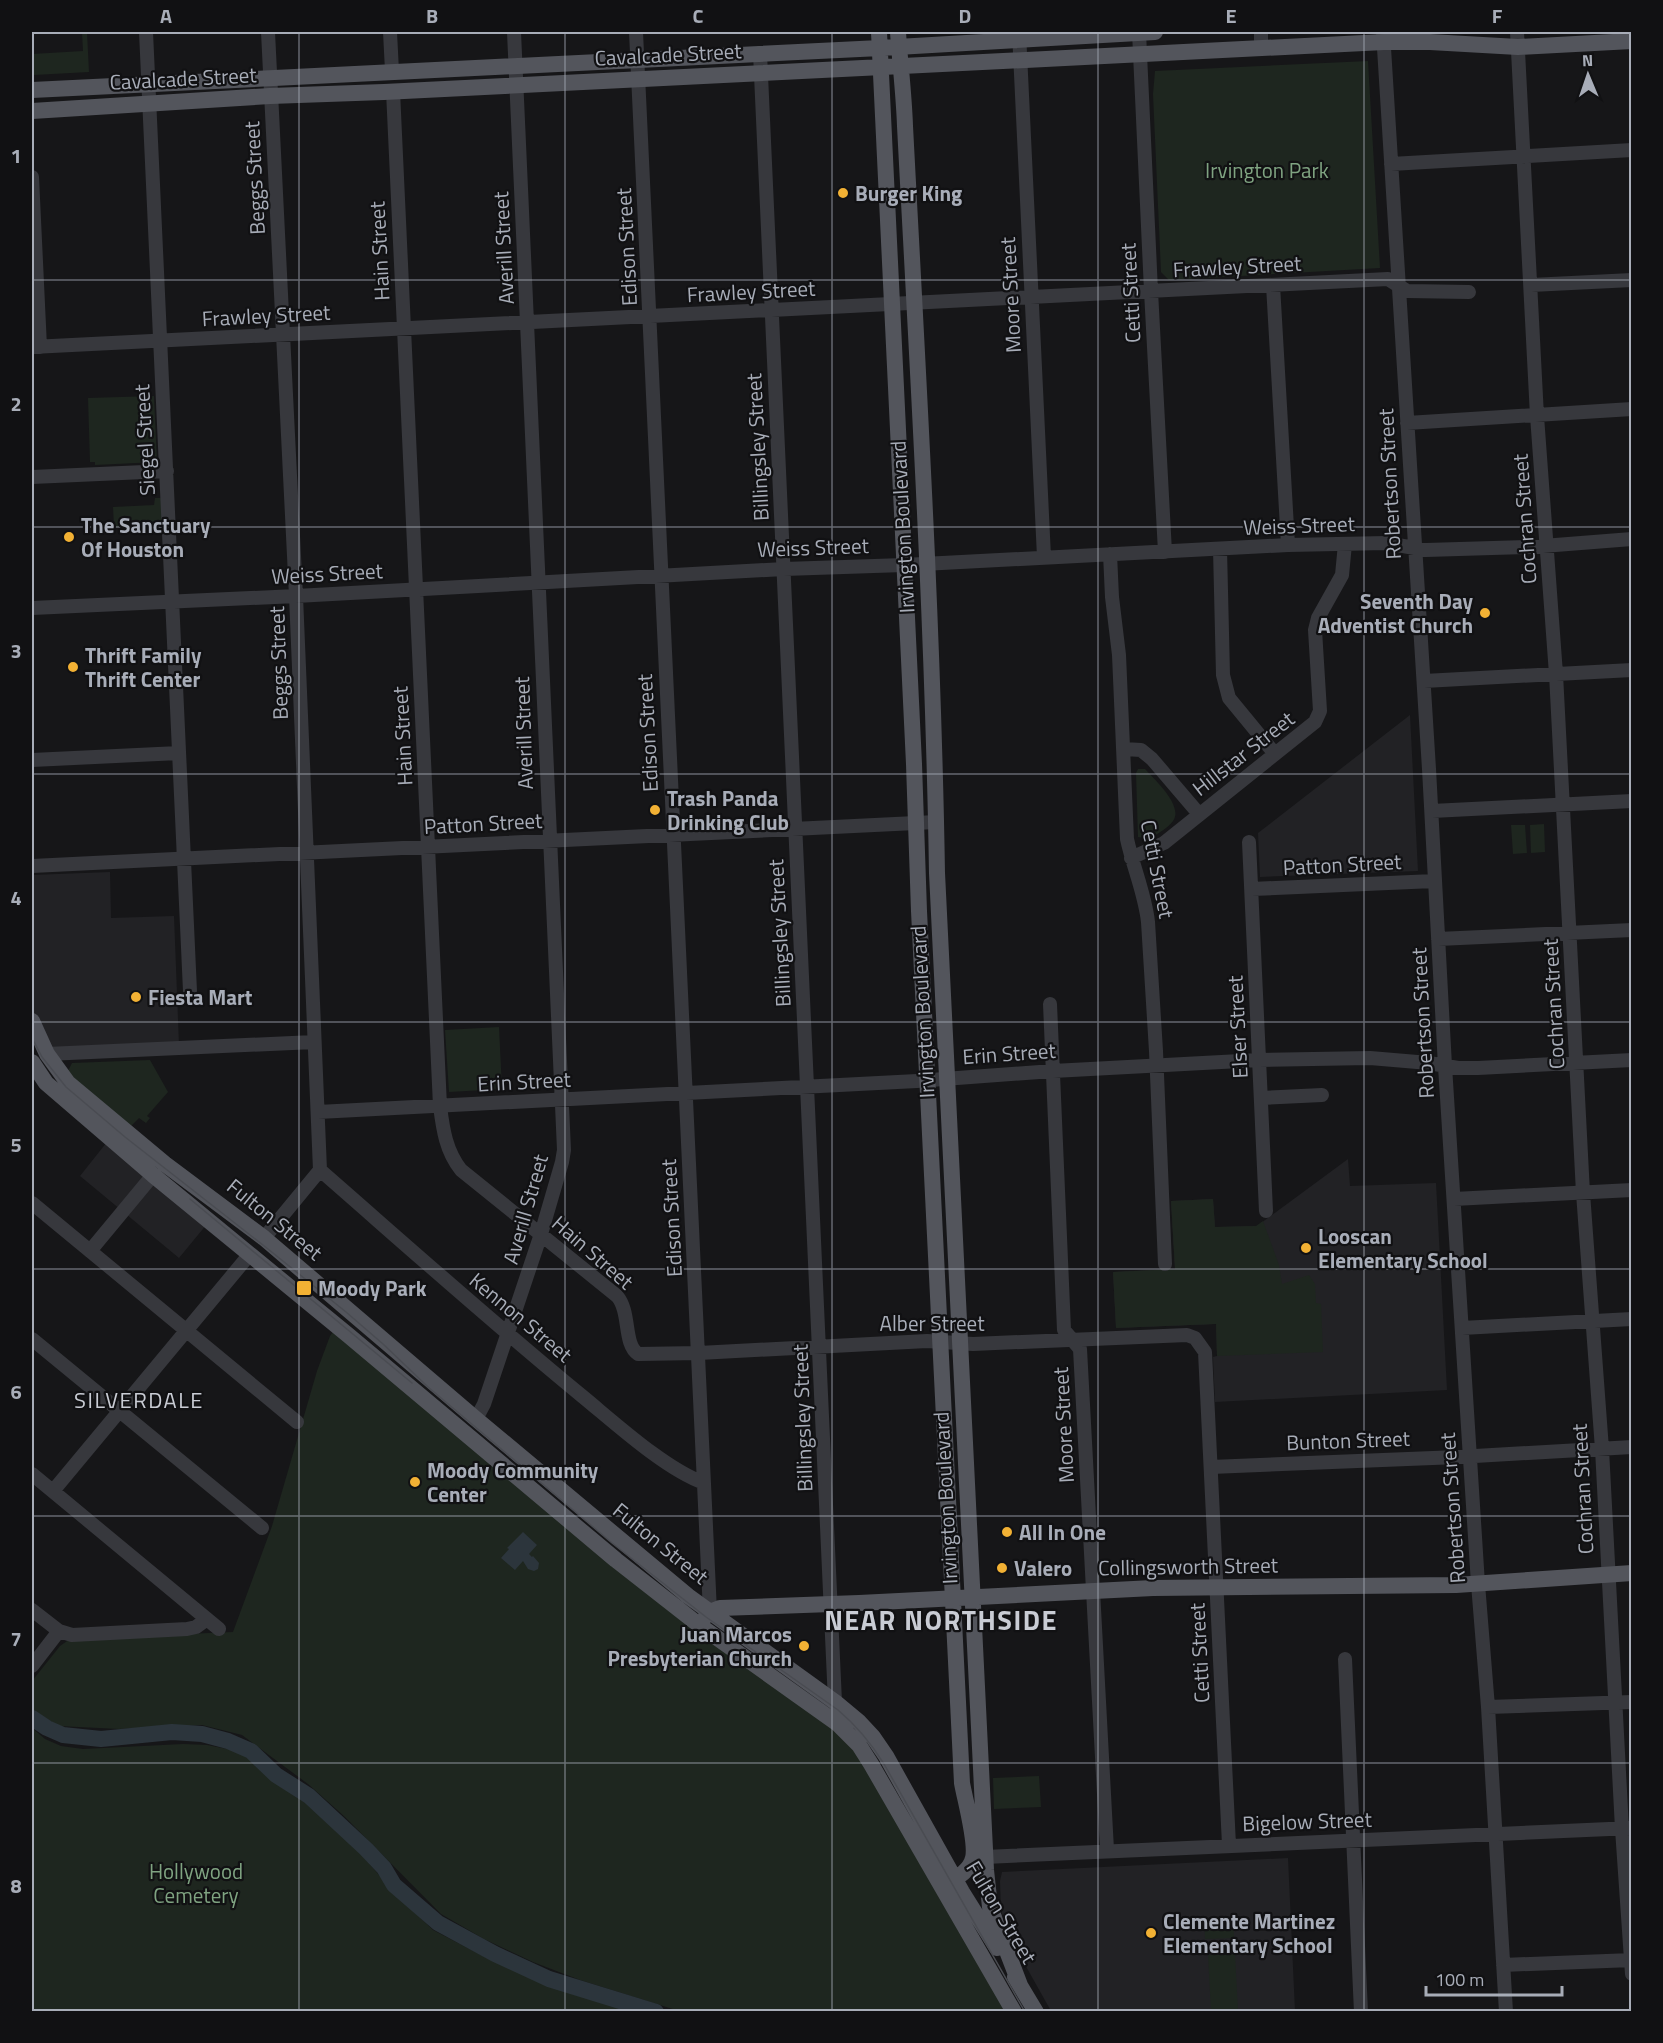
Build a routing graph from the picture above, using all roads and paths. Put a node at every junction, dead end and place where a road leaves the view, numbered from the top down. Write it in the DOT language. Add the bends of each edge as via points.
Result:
graph roads {
  1 [pos="146,32"];
  2 [pos="268,32"];
  3 [pos="390,32"];
  4 [pos="514,32"];
  5 [pos="636,32"];
  6 [pos="1139,32"];
  7 [pos="1155,32"];
  8 [pos="1019,35"];
  9 [pos="1384,37"];
  10 [pos="898,39"];
  11 [pos="1517,39"];
  12 [pos="879,40"];
  13 [pos="1261,40"];
  14 [pos="1632,41"];
  15 [pos="760,53"];
  16 [pos="1140,54"];
  17 [pos="637,60"];
  18 [pos="1020,60"];
  19 [pos="516,66"];
  20 [pos="900,66"];
  21 [pos="880,67"];
  22 [pos="392,70"];
  23 [pos="761,72"];
  24 [pos="269,77"];
  25 [pos="638,78"];
  26 [pos="148,83"];
  27 [pos="517,84"];
  28 [pos="32,90"];
  29 [pos="393,91"];
  30 [pos="270,96"];
  31 [pos="149,102"];
  32 [pos="32,111"];
  33 [pos="1632,150"];
  34 [pos="1524,158"];
  35 [pos="1391,164"];
  36 [pos="908,171"];
  37 [pos="885,172"];
  38 [pos="32,177"];
  39 [pos="1632,280"];
  40 [pos="1273,285"];
  41 [pos="1398,285"];
  42 [pos="1532,285"];
  43 [pos="1151,291"];
  44 [pos="1469,292"];
  45 [pos="1030,297"];
  46 [pos="914,303"];
  47 [pos="891,304"];
  48 [pos="772,311"];
  49 [pos="650,317"];
  50 [pos="528,323"];
  51 [pos="404,329"];
  52 [pos="284,336"];
  53 [pos="161,341"];
  54 [pos="36,347"];
  55 [pos="1632,409"];
  56 [pos="1537,416"];
  57 [pos="1407,423"];
  58 [pos="897,436"];
  59 [pos="920,436"];
  60 [pos="167,471"];
  61 [pos="32,477"];
  62 [pos="1632,539"];
  63 [pos="1345,544"];
  64 [pos="1547,544"];
  65 [pos="1288,545"];
  66 [pos="1414,548"];
  67 [pos="1220,549"];
  68 [pos="1165,552"];
  69 [pos="1110,554"];
  70 [pos="1044,557"];
  71 [pos="926,564"];
  72 [pos="904,565"];
  73 [pos="784,569"];
  74 [pos="661,576"];
  75 [pos="538,583"];
  76 [pos="416,589"];
  77 [pos="296,596"];
  78 [pos="172,602"];
  79 [pos="32,608"];
  80 [pos="1632,670"];
  81 [pos="1556,675"];
  82 [pos="1424,681"];
  83 [pos="910,683"];
  84 [pos="932,683"];
  85 [pos="1124,749"];
  86 [pos="179,753"];
  87 [pos="1275,754"];
  88 [pos="32,760"];
  89 [pos="1632,801"];
  90 [pos="1563,804"];
  91 [pos="1432,811"];
  92 [pos="1198,814"];
  93 [pos="936,822"];
  94 [pos="915,823"];
  95 [pos="795,829"];
  96 [pos="673,834"];
  97 [pos="549,841"];
  98 [pos="1250,842"];
  99 [pos="428,847"];
  100 [pos="307,852"];
  101 [pos="1131,858"];
  102 [pos="183,859"];
  103 [pos="32,866"];
  104 [pos="1434,881"];
  105 [pos="1252,889"];
  106 [pos="939,910"];
  107 [pos="919,911"];
  108 [pos="1632,930"];
  109 [pos="1571,934"];
  110 [pos="1438,939"];
  111 [pos="190,991"];
  112 [pos="1050,1004"];
  113 [pos="32,1021"];
  114 [pos="314,1042"];
  115 [pos="47,1054"];
  116 [pos="1259,1060"];
  117 [pos="1632,1060"];
  118 [pos="32,1062"];
  119 [pos="1577,1063"];
  120 [pos="1157,1065"];
  121 [pos="1445,1066"];
  122 [pos="1053,1071"];
  123 [pos="948,1078"];
  124 [pos="927,1080"];
  125 [pos="808,1086"];
  126 [pos="686,1093"];
  127 [pos="1322,1095"];
  128 [pos="1261,1098"];
  129 [pos="562,1100"];
  130 [pos="440,1106"];
  131 [pos="318,1112"];
  132 [pos="320,1170"];
  133 [pos="153,1175"];
  134 [pos="1632,1190"];
  135 [pos="1583,1192"];
  136 [pos="1454,1199"];
  137 [pos="32,1203"];
  138 [pos="953,1210"];
  139 [pos="933,1211"];
  140 [pos="1266,1211"];
  141 [pos="541,1233"];
  142 [pos="264,1238"];
  143 [pos="90,1251"];
  144 [pos="250,1254"];
  145 [pos="1165,1264"];
  146 [pos="1632,1318"];
  147 [pos="1592,1321"];
  148 [pos="1462,1328"];
  149 [pos="187,1331"];
  150 [pos="508,1335"];
  151 [pos="32,1339"];
  152 [pos="1073,1340"];
  153 [pos="940,1342"];
  154 [pos="959,1343"];
  155 [pos="820,1346"];
  156 [pos="1205,1352"];
  157 [pos="699,1353"];
  158 [pos="651,1355"];
  159 [pos="119,1412"];
  160 [pos="476,1419"];
  161 [pos="297,1422"];
  162 [pos="1632,1447"];
  163 [pos="1602,1449"];
  164 [pos="1470,1456"];
  165 [pos="1210,1467"];
  166 [pos="32,1474"];
  167 [pos="704,1483"];
  168 [pos="53,1491"];
  169 [pos="967,1492"];
  170 [pos="948,1494"];
  171 [pos="262,1528"];
  172 [pos="1632,1573"];
  173 [pos="1608,1574"];
  174 [pos="1478,1584"];
  175 [pos="1216,1587"];
  176 [pos="1094,1591"];
  177 [pos="972,1597"];
  178 [pos="953,1598"];
  179 [pos="831,1604"];
  180 [pos="32,1610"];
  181 [pos="710,1612"];
  182 [pos="207,1619"];
  183 [pos="699,1625"];
  184 [pos="219,1629"];
  185 [pos="59,1631"];
  186 [pos="1345,1659"];
  187 [pos="35,1661"];
  188 [pos="835,1702"];
  189 [pos="1616,1702"];
  190 [pos="1632,1702"];
  191 [pos="1488,1707"];
  192 [pos="960,1730"];
  193 [pos="979,1730"];
  194 [pos="1627,1829"];
  195 [pos="1495,1833"];
  196 [pos="972,1837"];
  197 [pos="1354,1840"];
  198 [pos="1228,1845"];
  199 [pos="936,1847"];
  200 [pos="1107,1850"];
  201 [pos="985,1857"];
  202 [pos="948,1882"];
  203 [pos="1631,1960"];
  204 [pos="1503,1965"];
  205 [pos="1632,1974"];
  206 [pos="1020,1985"];
  207 [pos="1014,2012"];
  208 [pos="1036,2012"];
  209 [pos="1361,2012"];
  210 [pos="1506,2012"];
  1 -- 26 [label="street, Siegel Street"];
  2 -- 24 [label="street, Beggs Street"];
  3 -- 22 [label="street"];
  4 -- 19 [label="street, Averill Street"];
  5 -- 17 [label="street, Edison Street"];
  6 -- 7 [label="main road, Cavalcade Street"];
  6 -- 8 [label="main road, Cavalcade Street"];
  6 -- 16 [label="street, Cetti Street"];
  8 -- 10 [label="main road, Cavalcade Street"];
  8 -- 18 [label="street, Moore Street"];
  9 -- 11 [label="main road, Cavalcade Street" via="1430,42"];
  9 -- 13 [label="main road, Cavalcade Street"];
  9 -- 35 [label="street, Robertson Street"];
  10 -- 12 [label="main road, Cavalcade Street"];
  10 -- 20 [label="main road, Irvington Boulevard"];
  11 -- 14 [label="main road, Cavalcade Street"];
  11 -- 34 [label="street, Cochran Street"];
  12 -- 15 [label="main road, Cavalcade Street"];
  12 -- 21 [label="main road, Irvington Boulevard"];
  13 -- 16 [label="main road, Cavalcade Street"];
  15 -- 17 [label="main road, Cavalcade Street"];
  15 -- 23 [label="street, Billingsley Street"];
  16 -- 18 [label="main road, Cavalcade Street"];
  16 -- 43 [label="street, Cetti Street"];
  17 -- 19 [label="main road, Cavalcade Street"];
  17 -- 25 [label="street, Edison Street"];
  18 -- 20 [label="main road, Cavalcade Street"];
  18 -- 45 [label="street, Moore Street"];
  19 -- 22 [label="main road, Cavalcade Street"];
  19 -- 27 [label="street, Averill Street"];
  20 -- 21 [label="main road, Cavalcade Street"];
  20 -- 36 [label="main road, Irvington Boulevard"];
  21 -- 23 [label="main road, Cavalcade Street"];
  21 -- 37 [label="main road, Irvington Boulevard"];
  22 -- 24 [label="main road, Cavalcade Street"];
  23 -- 25 [label="main road, Cavalcade Street"];
  23 -- 48 [label="street, Billingsley Street"];
  24 -- 26 [label="main road, Cavalcade Street"];
  24 -- 30 [label="street, Beggs Street"];
  25 -- 27 [label="main road, Cavalcade Street"];
  25 -- 49 [label="street, Edison Street"];
  26 -- 28 [label="main road, Cavalcade Street"];
  26 -- 31 [label="street, Siegel Street"];
  27 -- 29 [label="main road, Cavalcade Street"];
  27 -- 50 [label="street, Averill Street"];
  29 -- 30 [label="main road, Cavalcade Street"];
  29 -- 51 [label="street, Hain Street"];
  30 -- 31 [label="main road, Cavalcade Street"];
  30 -- 52 [label="street, Beggs Street"];
  31 -- 32 [label="main road, Cavalcade Street"];
  31 -- 53 [label="street, Siegel Street"];
  33 -- 34 [label="street"];
  34 -- 35 [label="street"];
  34 -- 42 [label="street, Cochran Street"];
  35 -- 41 [label="street, Robertson Street"];
  36 -- 37 [label="main road"];
  36 -- 46 [label="main road, Irvington Boulevard"];
  37 -- 47 [label="main road, Irvington Boulevard"];
  38 -- 54 [label="street"];
  39 -- 42 [label="street"];
  40 -- 41 [label="street, Frawley Street" via="1388,279"];
  40 -- 43 [label="street, Frawley Street"];
  40 -- 65 [label="street"];
  41 -- 44 [label="street, Frawley Street" via="1407,291"];
  41 -- 57 [label="street, Robertson Street"];
  42 -- 56 [label="street, Cochran Street"];
  43 -- 45 [label="street, Frawley Street"];
  43 -- 68 [label="street, Cetti Street"];
  45 -- 46 [label="street, Frawley Street"];
  45 -- 70 [label="street, Moore Street"];
  46 -- 47 [label="street, Frawley Street"];
  46 -- 59 [label="main road, Irvington Boulevard"];
  47 -- 48 [label="street, Frawley Street"];
  47 -- 58 [label="main road, Irvington Boulevard"];
  48 -- 49 [label="street, Frawley Street"];
  48 -- 73 [label="street, Billingsley Street"];
  49 -- 50 [label="street, Frawley Street"];
  49 -- 74 [label="street, Edison Street"];
  50 -- 51 [label="street, Frawley Street"];
  50 -- 75 [label="street, Averill Street"];
  51 -- 52 [label="street, Frawley Street"];
  51 -- 76 [label="street, Hain Street"];
  52 -- 53 [label="street, Frawley Street"];
  52 -- 77 [label="street, Beggs Street"];
  53 -- 54 [label="street, Frawley Street"];
  53 -- 60 [label="street, Siegel Street"];
  55 -- 56 [label="street"];
  56 -- 57 [label="street"];
  56 -- 64 [label="street, Cochran Street"];
  57 -- 66 [label="street, Robertson Street"];
  58 -- 59 [label="main road"];
  58 -- 72 [label="main road, Irvington Boulevard"];
  59 -- 71 [label="main road, Irvington Boulevard"];
  60 -- 61 [label="street"];
  60 -- 78 [label="street, Siegel Street"];
  62 -- 64 [label="street, Weiss Street"];
  63 -- 65 [label="street, Weiss Street"];
  63 -- 66 [label="street, Weiss Street" via="1386,543"];
  63 -- 87 [label="street, Hillstar Street" via="1342,575 1315,630 1320,711 1315,722"];
  64 -- 66 [label="street, Weiss Street"];
  64 -- 81 [label="street, Cochran Street"];
  65 -- 67 [label="street, Weiss Street"];
  66 -- 82 [label="street, Robertson Street"];
  67 -- 68 [label="street, Weiss Street"];
  67 -- 87 [label="street" via="1223,675 1230,698"];
  68 -- 69 [label="street, Weiss Street"];
  69 -- 70 [label="street, Weiss Street"];
  69 -- 85 [label="street, Cetti Street"];
  70 -- 71 [label="street, Weiss Street"];
  71 -- 72 [label="street, Weiss Street"];
  71 -- 84 [label="main road, Irvington Boulevard"];
  72 -- 73 [label="street, Weiss Street"];
  72 -- 83 [label="main road, Irvington Boulevard"];
  73 -- 74 [label="street, Weiss Street"];
  73 -- 95 [label="street, Billingsley Street"];
  74 -- 75 [label="street, Weiss Street"];
  74 -- 96 [label="street, Edison Street"];
  75 -- 76 [label="street, Weiss Street"];
  75 -- 97 [label="street, Averill Street"];
  76 -- 77 [label="street, Weiss Street"];
  76 -- 99 [label="street, Hain Street"];
  77 -- 78 [label="street, Weiss Street"];
  77 -- 100 [label="street, Beggs Street"];
  78 -- 79 [label="street, Weiss Street"];
  78 -- 86 [label="street, Siegel Street"];
  80 -- 81 [label="street"];
  81 -- 82 [label="street"];
  81 -- 90 [label="street, Cochran Street"];
  82 -- 91 [label="street, Robertson Street"];
  83 -- 84 [label="main road"];
  83 -- 94 [label="main road, Irvington Boulevard"];
  84 -- 93 [label="main road, Irvington Boulevard"];
  85 -- 92 [label="street" via="1141,750 1152,759"];
  85 -- 101 [label="street, Cetti Street"];
  86 -- 88 [label="street"];
  86 -- 102 [label="street, Siegel Street"];
  87 -- 92 [label="street, Hillstar Street"];
  89 -- 90 [label="street"];
  90 -- 91 [label="street"];
  90 -- 109 [label="street, Cochran Street"];
  91 -- 104 [label="street, Robertson Street"];
  92 -- 101 [label="street, Hillstar Street" via="1164,843"];
  93 -- 94 [label="street, Patton Street"];
  93 -- 106 [label="main road, Irvington Boulevard"];
  94 -- 95 [label="street, Patton Street"];
  94 -- 107 [label="main road, Irvington Boulevard"];
  95 -- 96 [label="street, Patton Street"];
  95 -- 125 [label="street, Billingsley Street"];
  96 -- 97 [label="street, Patton Street"];
  96 -- 126 [label="street, Edison Street"];
  97 -- 99 [label="street, Patton Street"];
  97 -- 129 [label="street, Averill Street"];
  98 -- 105 [label="street, Elser Street"];
  99 -- 100 [label="street, Patton Street"];
  99 -- 130 [label="street, Hain Street"];
  100 -- 102 [label="street, Patton Street"];
  100 -- 114 [label="street, Beggs Street"];
  101 -- 120 [label="street, Cetti Street" via="1147,913"];
  102 -- 103 [label="street, Patton Street"];
  102 -- 111 [label="street, Siegel Street"];
  104 -- 105 [label="street, Patton Street"];
  104 -- 110 [label="street, Robertson Street"];
  105 -- 116 [label="street, Elser Street"];
  106 -- 107 [label="main road"];
  106 -- 123 [label="main road, Irvington Boulevard"];
  107 -- 124 [label="main road, Irvington Boulevard"];
  108 -- 109 [label="street"];
  109 -- 110 [label="street"];
  109 -- 119 [label="street, Cochran Street"];
  110 -- 121 [label="street, Robertson Street"];
  112 -- 122 [label="street, Moore Street"];
  113 -- 115 [label="main road, Fulton Street"];
  114 -- 115 [label="street"];
  114 -- 131 [label="street, Beggs Street"];
  115 -- 142 [label="main road, Fulton Street" via="68,1083 165,1164"];
  116 -- 120 [label="street, Erin Street"];
  116 -- 121 [label="street, Erin Street" via="1370,1058"];
  116 -- 128 [label="street, Elser Street"];
  117 -- 119 [label="street, Erin Street"];
  118 -- 133 [label="main road, Fulton Street" via="46,1083"];
  119 -- 121 [label="street, Erin Street"];
  119 -- 135 [label="street, Cochran Street"];
  120 -- 122 [label="street, Erin Street"];
  120 -- 145 [label="street, Cetti Street"];
  121 -- 136 [label="street, Robertson Street"];
  122 -- 123 [label="street, Erin Street"];
  122 -- 152 [label="street, Moore Street" via="1064,1330"];
  123 -- 124 [label="street, Erin Street"];
  123 -- 138 [label="main road, Irvington Boulevard"];
  124 -- 125 [label="street, Erin Street"];
  124 -- 139 [label="main road, Irvington Boulevard"];
  125 -- 126 [label="street, Erin Street"];
  125 -- 155 [label="street, Billingsley Street"];
  126 -- 129 [label="street, Erin Street"];
  126 -- 157 [label="street, Edison Street"];
  127 -- 128 [label="street"];
  128 -- 140 [label="street, Elser Street"];
  129 -- 130 [label="street, Erin Street"];
  129 -- 141 [label="street, Averill Street" via="564,1150"];
  130 -- 131 [label="street, Erin Street"];
  130 -- 141 [label="street, Hain Street" via="452,1159"];
  131 -- 132 [label="street, Beggs Street"];
  132 -- 142 [label="street"];
  132 -- 150 [label="street, Kennon Street"];
  133 -- 143 [label="street"];
  133 -- 144 [label="main road, Fulton Street"];
  134 -- 135 [label="street"];
  135 -- 136 [label="street"];
  135 -- 147 [label="street, Cochran Street"];
  136 -- 148 [label="street, Robertson Street"];
  137 -- 143 [label="street"];
  138 -- 139 [label="main road"];
  138 -- 154 [label="main road, Irvington Boulevard"];
  139 -- 153 [label="main road, Irvington Boulevard"];
  141 -- 150 [label="street, Averill Street"];
  141 -- 158 [label="street, Hain Street" via="617,1296 626,1310 631,1346 638,1354"];
  142 -- 160 [label="main road, Fulton Street"];
  143 -- 149 [label="street"];
  144 -- 149 [label="street"];
  144 -- 183 [label="main road, Fulton Street"];
  146 -- 147 [label="street"];
  147 -- 148 [label="street"];
  147 -- 163 [label="street, Cochran Street"];
  148 -- 164 [label="street, Robertson Street"];
  149 -- 159 [label="street"];
  149 -- 161 [label="street"];
  150 -- 160 [label="street, Averill Street"];
  150 -- 167 [label="street, Kennon Street" via="651,1451"];
  151 -- 159 [label="street"];
  152 -- 154 [label="street, Alber Street"];
  152 -- 156 [label="street, Alber Street" via="1187,1335 1200,1342"];
  152 -- 176 [label="street, Moore Street" via="1080,1349"];
  153 -- 154 [label="street, Alber Street"];
  153 -- 155 [label="street, Alber Street"];
  153 -- 170 [label="main road, Irvington Boulevard"];
  154 -- 169 [label="main road, Irvington Boulevard"];
  155 -- 157 [label="street, Alber Street"];
  155 -- 179 [label="street, Billingsley Street"];
  156 -- 165 [label="street, Cetti Street"];
  157 -- 158 [label="street, Alber Street"];
  157 -- 167 [label="street, Edison Street"];
  159 -- 168 [label="street"];
  159 -- 171 [label="street"];
  160 -- 181 [label="main road, Fulton Street"];
  162 -- 163 [label="street, Bunton Street"];
  163 -- 164 [label="street, Bunton Street"];
  163 -- 173 [label="street, Cochran Street"];
  164 -- 165 [label="street, Bunton Street"];
  164 -- 174 [label="street, Robertson Street"];
  165 -- 175 [label="street, Cetti Street"];
  166 -- 168 [label="street"];
  167 -- 181 [label="street, Edison Street"];
  168 -- 182 [label="street"];
  169 -- 170 [label="main road"];
  169 -- 177 [label="main road, Irvington Boulevard"];
  170 -- 178 [label="main road, Irvington Boulevard"];
  172 -- 173 [label="main road, Collingsworth Street"];
  173 -- 174 [label="main road, Collingsworth Street"];
  173 -- 189 [label="street, Cochran Street"];
  174 -- 175 [label="main road, Collingsworth Street"];
  174 -- 191 [label="street, Robertson Street"];
  175 -- 176 [label="main road, Collingsworth Street"];
  175 -- 198 [label="street, Cetti Street"];
  176 -- 177 [label="main road, Collingsworth Street"];
  176 -- 200 [label="street, Moore Street"];
  177 -- 178 [label="main road, Collingsworth Street"];
  177 -- 193 [label="main road, Irvington Boulevard"];
  178 -- 179 [label="main road, Collingsworth Street"];
  178 -- 192 [label="main road, Irvington Boulevard"];
  179 -- 181 [label="main road, Collingsworth Street" via="720,1608"];
  179 -- 188 [label="street, Billingsley Street"];
  180 -- 185 [label="street"];
  181 -- 183 [label="main road"];
  181 -- 188 [label="main road, Fulton Street"];
  182 -- 184 [label="street"];
  182 -- 185 [label="street" via="196,1627 167,1631 81,1635"];
  183 -- 202 [label="main road, Fulton Street" via="838,1724 859,1745"];
  185 -- 187 [label="street"];
  186 -- 197 [label="street"];
  188 -- 199 [label="main road, Fulton Street" via="873,1737"];
  189 -- 190 [label="street"];
  189 -- 191 [label="street"];
  189 -- 194 [label="street, Cochran Street"];
  191 -- 195 [label="street, Robertson Street"];
  192 -- 193 [label="main road"];
  192 -- 196 [label="main road, Irvington Boulevard" via="962,1783"];
  193 -- 201 [label="main road, Irvington Boulevard"];
  194 -- 195 [label="street, Bigelow Street"];
  194 -- 203 [label="street, Cochran Street"];
  195 -- 197 [label="street, Bigelow Street"];
  195 -- 204 [label="street, Robertson Street"];
  196 -- 199 [label="main road" via="966,1851 957,1858"];
  196 -- 202 [label="main road, Irvington Boulevard" via="973,1859 964,1872"];
  197 -- 198 [label="street, Bigelow Street"];
  197 -- 209 [label="street"];
  198 -- 200 [label="street, Bigelow Street"];
  199 -- 202 [label="main road, Fulton Street"];
  200 -- 201 [label="street, Bigelow Street"];
  201 -- 206 [label="main road, Irvington Boulevard" via="990,1907"];
  202 -- 206 [label="main road, Fulton Street"];
  202 -- 207 [label="main road, Fulton Street"];
  203 -- 204 [label="street"];
  203 -- 205 [label="street, Cochran Street"];
  204 -- 210 [label="street, Robertson Street"];
  206 -- 208 [label="main road, Fulton Street"];
}
